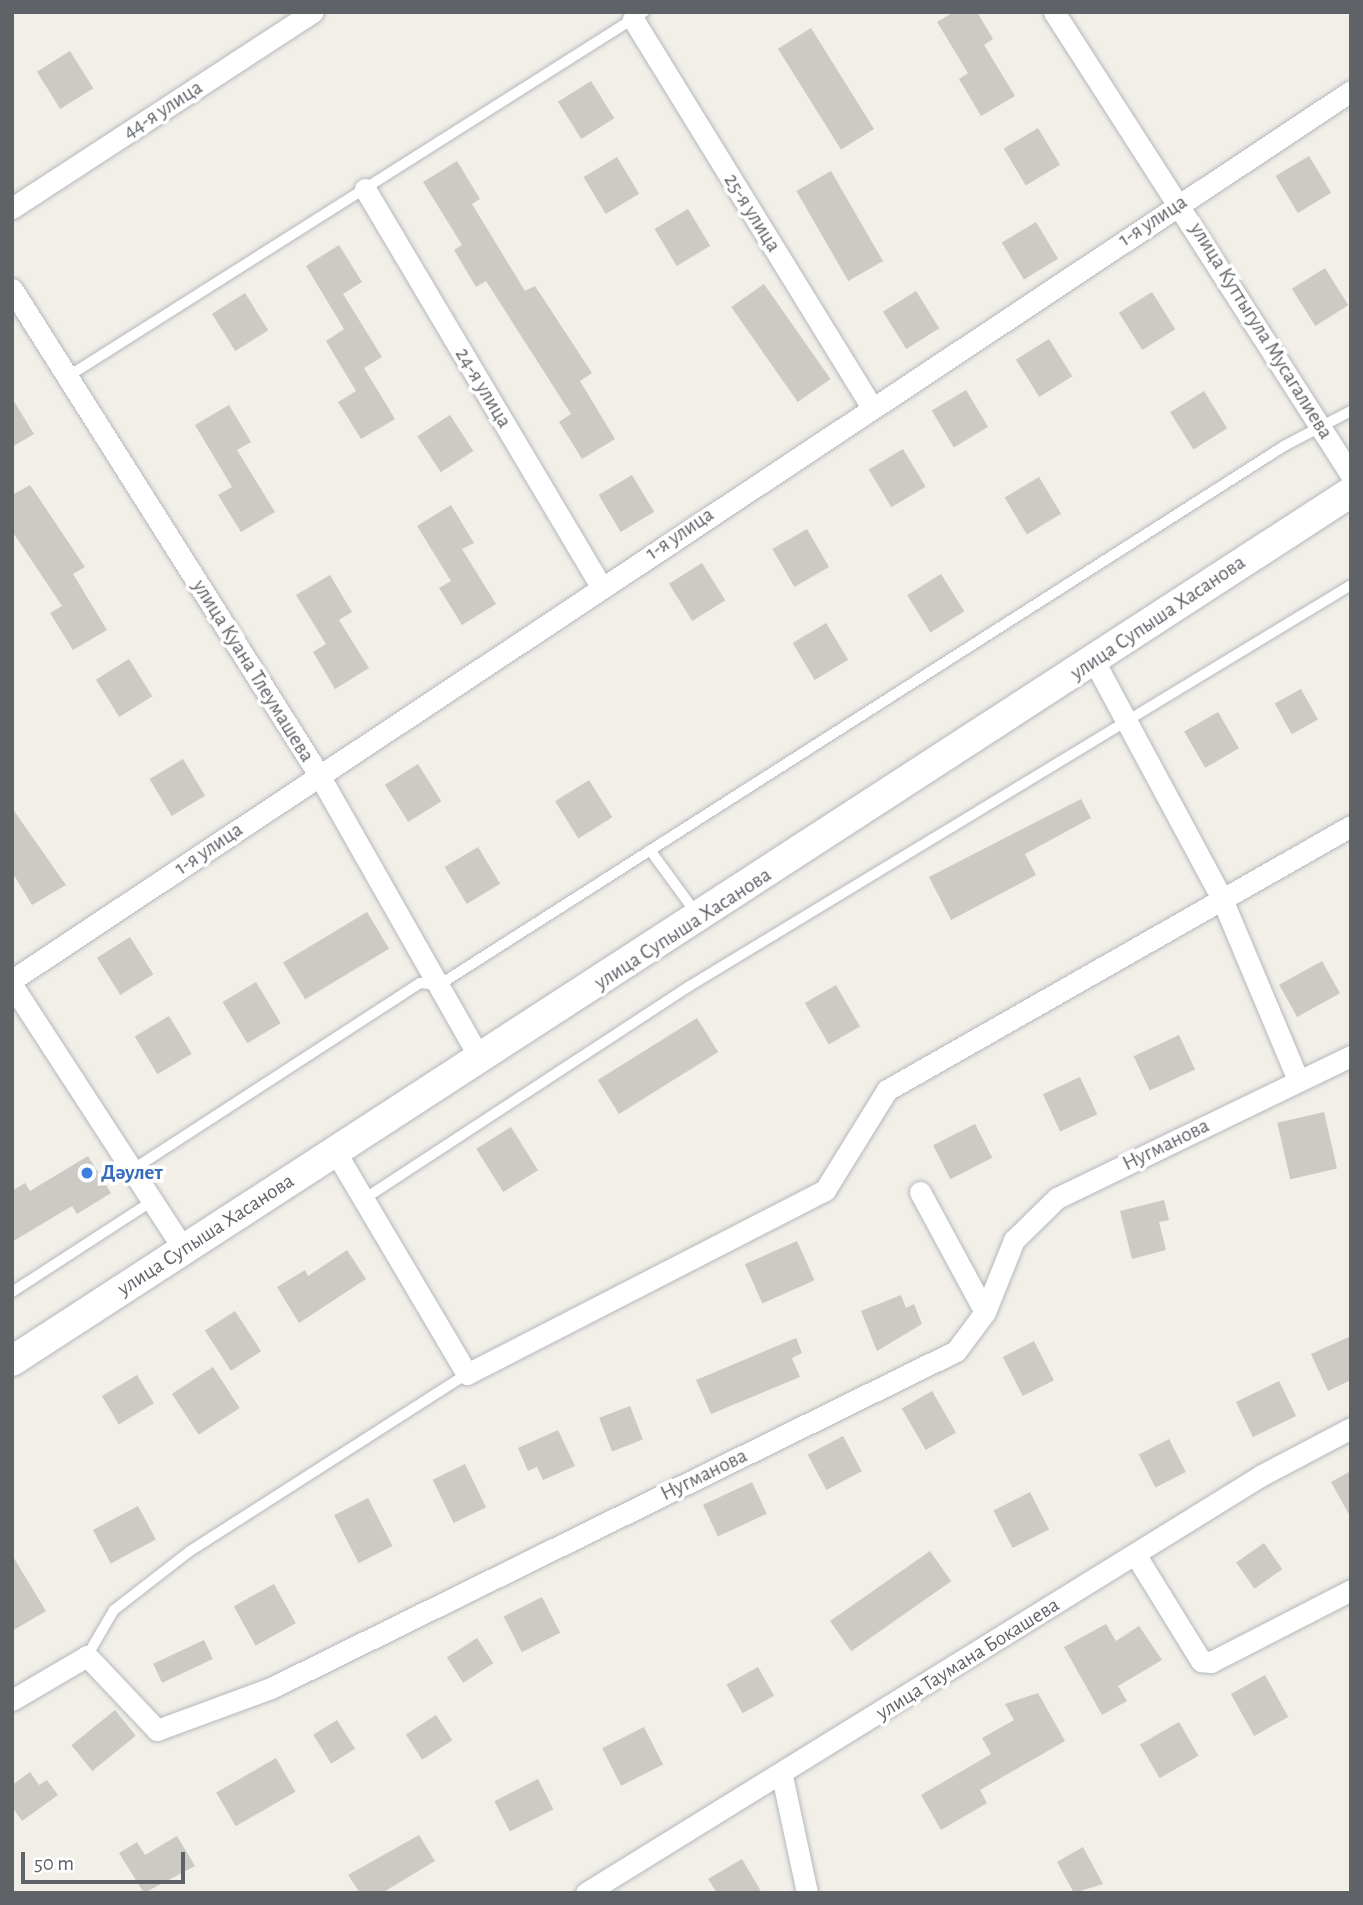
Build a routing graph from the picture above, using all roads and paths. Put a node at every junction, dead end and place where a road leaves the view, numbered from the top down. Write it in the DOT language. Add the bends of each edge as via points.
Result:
graph roads {
  1 [pos="313,12"];
  2 [pos="1054,12"];
  3 [pos="638,16"];
  4 [pos="1351,91"];
  5 [pos="365,188"];
  6 [pos="1181,203"];
  7 [pos="12,208"];
  8 [pos="12,289"];
  9 [pos="67,377"];
  10 [pos="871,407"];
  11 [pos="1351,411"];
  12 [pos="1322,430"];
  13 [pos="1351,475"];
  14 [pos="1351,492"];
  15 [pos="1351,585"];
  16 [pos="601,587"];
  17 [pos="1094,661"];
  18 [pos="1127,724"];
  19 [pos="319,775"];
  20 [pos="1351,826"];
  21 [pos="650,850"];
  22 [pos="1222,899"];
  23 [pos="701,919"];
  24 [pos="12,983"];
  25 [pos="439,985"];
  26 [pos="1351,1056"];
  27 [pos="481,1060"];
  28 [pos="1297,1080"];
  29 [pos="335,1152"];
  30 [pos="132,1170"];
  31 [pos="920,1192"];
  32 [pos="364,1199"];
  33 [pos="152,1200"];
  34 [pos="184,1250"];
  35 [pos="12,1292"];
  36 [pos="985,1312"];
  37 [pos="12,1361"];
  38 [pos="467,1374"];
  39 [pos="1351,1428"];
  40 [pos="1135,1555"];
  41 [pos="1351,1591"];
  42 [pos="87,1656"];
  43 [pos="12,1700"];
  44 [pos="782,1776"];
  45 [pos="586,1893"];
  46 [pos="807,1893"];
  1 -- 7 [label="street, 44-я улица"];
  2 -- 6 [label="street, улица Куттыгула Мусагалиева"];
  3 -- 5 [label="lane"];
  3 -- 10 [label="street, 25-я улица"];
  4 -- 6 [label="street, 1-я улица"];
  5 -- 9 [label="lane"];
  5 -- 16 [label="street, 24-я улица"];
  6 -- 10 [label="street, 1-я улица"];
  6 -- 12 [label="street, улица Куттыгула Мусагалиева"];
  8 -- 9 [label="street, улица Куана Тлеумашева"];
  9 -- 19 [label="street, улица Куана Тлеумашева"];
  10 -- 16 [label="street, 1-я улица"];
  11 -- 12 [label="lane"];
  12 -- 13 [label="street, улица Куттыгула Мусагалиева"];
  12 -- 21 [label="lane" via="1284,446"];
  14 -- 17 [label="street, улица Супыша Хасанова"];
  15 -- 18 [label="lane"];
  16 -- 19 [label="street, 1-я улица"];
  17 -- 18 [label="street"];
  17 -- 23 [label="street, улица Супыша Хасанова"];
  18 -- 22 [label="street"];
  18 -- 32 [label="lane" via="688,987"];
  19 -- 24 [label="street, 1-я улица"];
  19 -- 25 [label="street, улица Куана Тлеумашева"];
  20 -- 22 [label="street"];
  21 -- 23 [label="lane"];
  21 -- 25 [label="lane"];
  22 -- 28 [label="street"];
  22 -- 38 [label="street" via="887,1090 825,1191"];
  23 -- 27 [label="street, улица Супыша Хасанова"];
  24 -- 30 [label="street"];
  25 -- 27 [label="street, улица Куана Тлеумашева"];
  25 -- 30 [label="lane" via="420,983"];
  26 -- 28 [label="street, Нугманова"];
  27 -- 29 [label="street, улица Супыша Хасанова"];
  28 -- 36 [label="street, Нугманова" via="1057,1198 1014,1240"];
  29 -- 32 [label="street"];
  29 -- 34 [label="street, улица Супыша Хасанова"];
  30 -- 33 [label="street"];
  31 -- 36 [label="street"];
  32 -- 38 [label="street"];
  33 -- 34 [label="street"];
  33 -- 35 [label="lane"];
  34 -- 37 [label="street, улица Супыша Хасанова"];
  36 -- 42 [label="street, Нугманова" via="956,1350 271,1688 157,1730"];
  38 -- 42 [label="lane" via="190,1551 114,1610"];
  39 -- 40 [label="street, улица Таумана Бокашева"];
  40 -- 41 [label="street" via="1201,1661 1210,1662"];
  40 -- 44 [label="street, улица Таумана Бокашева"];
  42 -- 43 [label="street"];
  44 -- 45 [label="street, улица Таумана Бокашева"];
  44 -- 46 [label="street"];
}
